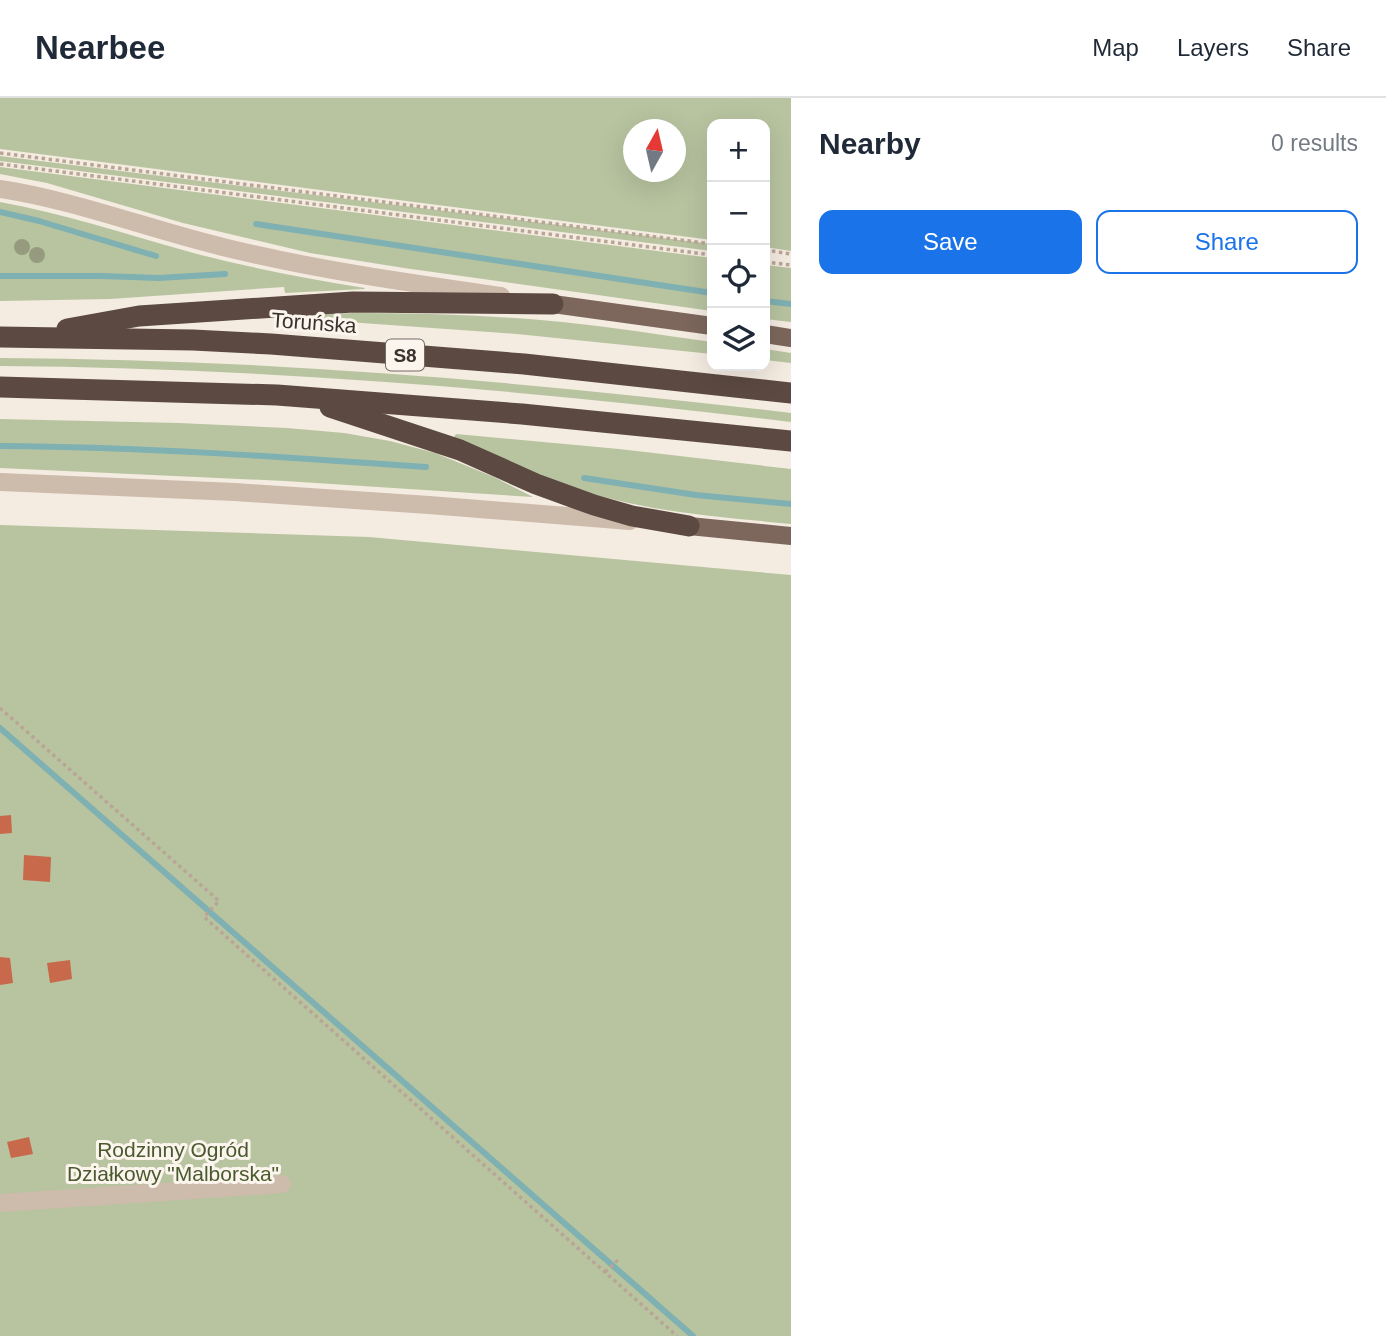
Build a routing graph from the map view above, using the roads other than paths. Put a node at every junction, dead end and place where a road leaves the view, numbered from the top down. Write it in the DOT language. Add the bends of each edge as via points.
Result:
graph roads {
  1 [pos="0,189"];
  2 [pos="553,304"];
  3 [pos="707,325"];
  4 [pos="770,335"];
  5 [pos="8,337"];
  6 [pos="791,338"];
  7 [pos="0,387"];
  8 [pos="791,393"];
  9 [pos="278,395"];
  10 [pos="791,441"];
  11 [pos="0,482"];
  12 [pos="689,526"];
  13 [pos="791,536"];
  14 [pos="282,1184"];
  15 [pos="0,1203"];
  1 -- 2 [label="street" via="282,260"];
  2 -- 3 [label="main road"];
  2 -- 5 [label="highway" via="341,302 139,316"];
  4 -- 6 [label="main road"];
  5 -- 8 [label="highway, Toruńska / S8" via="271,344 524,364"];
  7 -- 9 [label="highway"];
  9 -- 10 [label="highway"];
  9 -- 12 [label="highway" via="460,450 594,505"];
  11 -- 12 [label="street" via="235,492"];
  12 -- 13 [label="main road"];
  14 -- 15 [label="street"];
}
